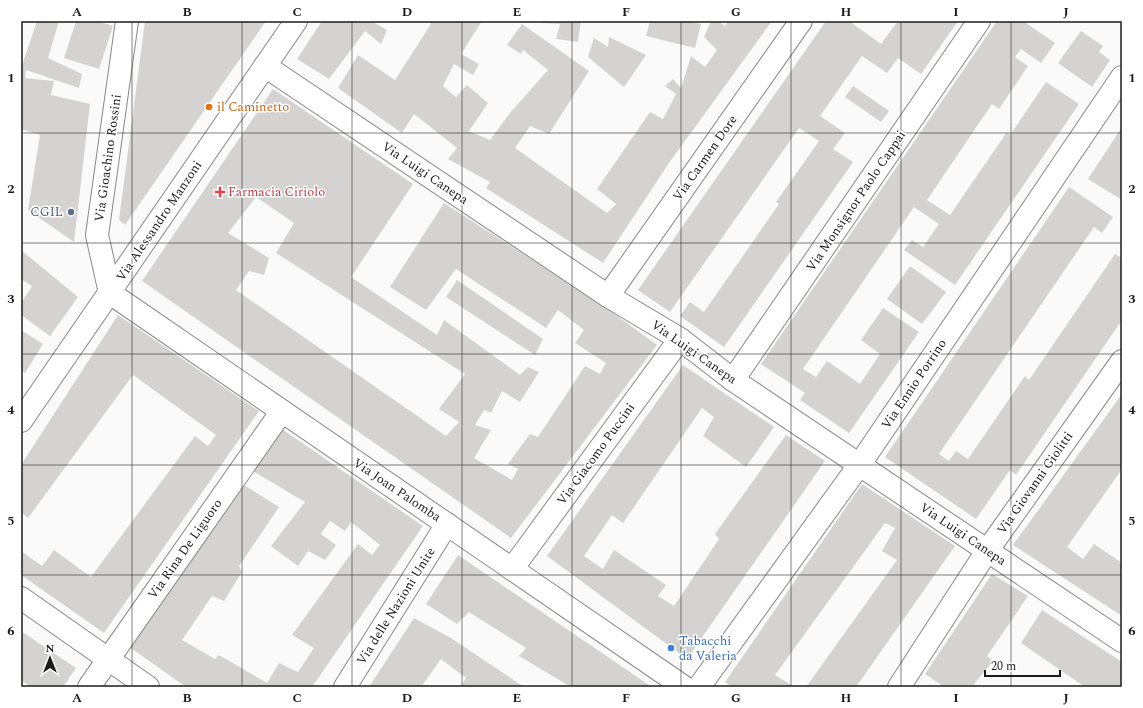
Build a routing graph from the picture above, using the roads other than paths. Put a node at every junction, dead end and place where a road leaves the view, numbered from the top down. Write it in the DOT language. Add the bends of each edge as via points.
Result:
graph roads {
  1 [pos="127,21"];
  2 [pos="296,21"];
  3 [pos="801,21"];
  4 [pos="979,21"];
  5 [pos="265,66"];
  6 [pos="1122,77"];
  7 [pos="110,293"];
  8 [pos="608,296"];
  9 [pos="680,339"];
  10 [pos="1122,361"];
  11 [pos="733,380"];
  12 [pos="282,411"];
  13 [pos="21,421"];
  14 [pos="860,464"];
  15 [pos="447,524"];
  16 [pos="988,551"];
  17 [pos="512,568"];
  18 [pos="21,598"];
  19 [pos="1122,641"];
  20 [pos="108,658"];
  21 [pos="89,687"];
  22 [pos="148,687"];
  23 [pos="345,687"];
  24 [pos="684,687"];
  25 [pos="699,687"];
  26 [pos="899,687"];
  1 -- 7 [label="street, Via Gioachino Rossini" via="97,235"];
  2 -- 5 [label="street, Via Alessandro Manzoni"];
  3 -- 8 [label="street, Via Carmen Dore"];
  4 -- 11 [label="street, Via Monsignor Paolo Cappai"];
  5 -- 7 [label="street, Via Alessandro Manzoni"];
  5 -- 8 [label="street, Via Luigi Canepa"];
  6 -- 14 [label="street, Via Ennio Porrino"];
  7 -- 12 [label="street, Via Joan Palomba"];
  7 -- 13 [label="street, Via Alessandro Manzoni"];
  8 -- 9 [label="street, Via Luigi Canepa"];
  9 -- 11 [label="street, Via Luigi Canepa"];
  9 -- 17 [label="street, Via Giacomo Puccini"];
  10 -- 16 [label="street, Via Giovanni Giolitti"];
  11 -- 14 [label="street, Via Luigi Canepa"];
  12 -- 15 [label="street, Via Joan Palomba"];
  12 -- 20 [label="street, Via Rina De Liguoro"];
  14 -- 16 [label="street, Via Luigi Canepa"];
  14 -- 25 [label="street, Via Ennio Porrino"];
  15 -- 17 [label="street, Via Joan Palomba"];
  15 -- 23 [label="street, Via delle Nazioni Unite"];
  16 -- 19 [label="street, Via Luigi Canepa"];
  16 -- 26 [label="street, Via Giovanni Giolitti"];
  17 -- 24 [label="street, Via Joan Palomba"];
  18 -- 20 [label="street"];
  20 -- 21 [label="street, Via Rina De Liguoro"];
  20 -- 22 [label="street"];
}
